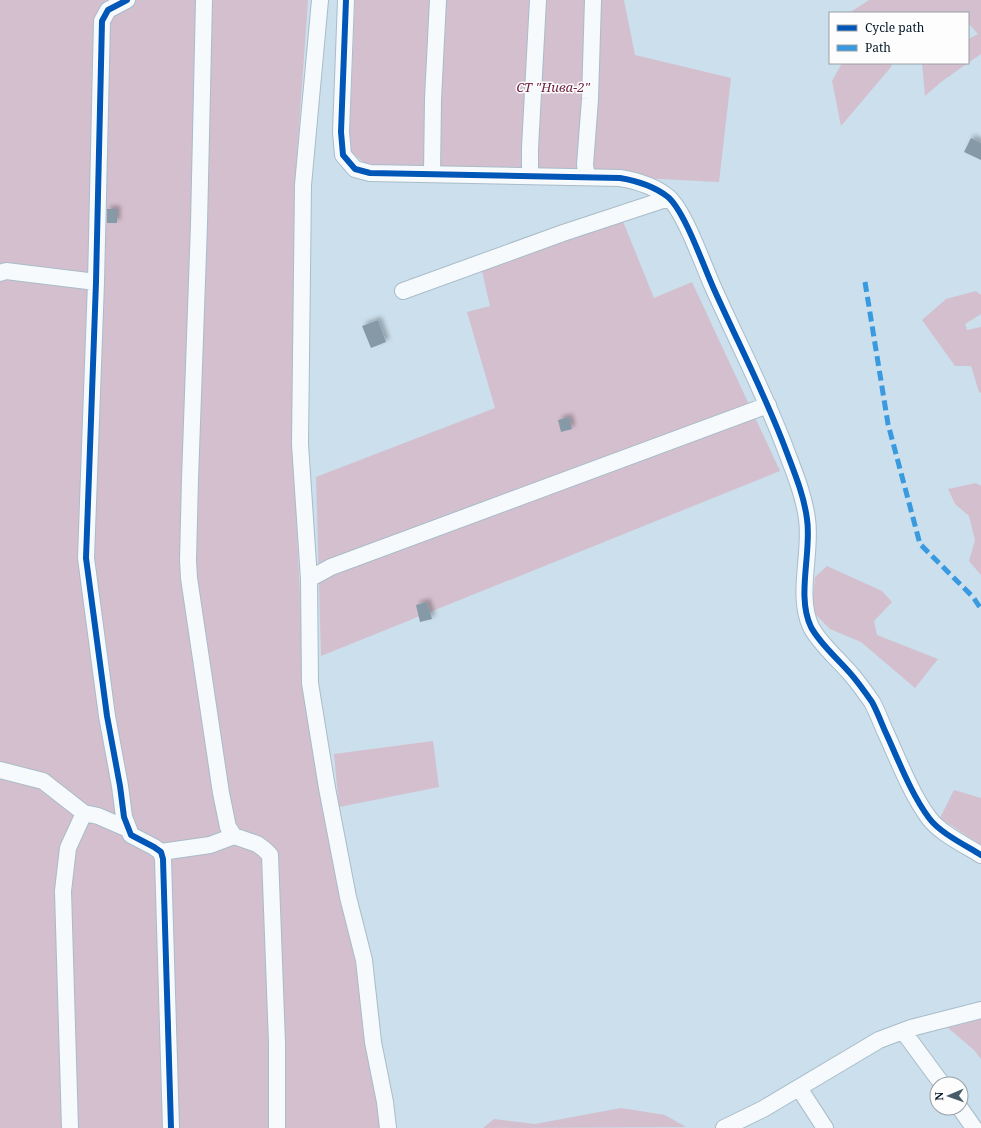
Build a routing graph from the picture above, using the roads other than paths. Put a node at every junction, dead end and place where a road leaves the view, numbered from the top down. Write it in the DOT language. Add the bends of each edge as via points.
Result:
graph roads {
  1 [pos="127,0"];
  2 [pos="204,0"];
  3 [pos="320,0"];
  4 [pos="346,0"];
  5 [pos="438,0"];
  6 [pos="538,0"];
  7 [pos="593,0"];
  8 [pos="432,174"];
  9 [pos="530,176"];
  10 [pos="587,178"];
  11 [pos="669,198"];
  12 [pos="0,273"];
  13 [pos="96,282"];
  14 [pos="403,291"];
  15 [pos="768,405"];
  16 [pos="309,579"];
  17 [pos="0,770"];
  18 [pos="84,813"];
  19 [pos="128,829"];
  20 [pos="234,836"];
  21 [pos="160,852"];
  22 [pos="981,855"];
  23 [pos="981,1010"];
  24 [pos="903,1031"];
  25 [pos="936,1076"];
  26 [pos="798,1088"];
  27 [pos="966,1116"];
  28 [pos="70,1128"];
  29 [pos="171,1128"];
  30 [pos="277,1128"];
  31 [pos="388,1128"];
  32 [pos="724,1128"];
  33 [pos="825,1128"];
  34 [pos="974,1128"];
  1 -- 13 [label="street" via="108,10 102,21"];
  2 -- 20 [label="street" via="188,560 221,793 228,827"];
  3 -- 16 [label="street" via="303,185 300,444"];
  4 -- 8 [label="street" via="341,132 344,155 355,169 370,173"];
  5 -- 8 [label="street"];
  6 -- 9 [label="street"];
  7 -- 10 [label="street" via="585,164"];
  8 -- 9 [label="street"];
  9 -- 10 [label="street"];
  10 -- 11 [label="street" via="620,178 639,182"];
  11 -- 14 [label="street"];
  11 -- 15 [label="street" via="681,215"];
  12 -- 13 [label="street" via="6,270"];
  13 -- 19 [label="street" via="86,558 106,716"];
  15 -- 16 [label="street" via="331,567"];
  15 -- 22 [label="street" via="799,486 807,517 805,607 811,627 852,675 873,705 929,819"];
  16 -- 31 [label="street" via="310,683 348,897 364,960 373,1042"];
  17 -- 18 [label="street" via="43,781"];
  18 -- 19 [label="street"];
  18 -- 28 [label="street" via="68,848 63,891"];
  19 -- 21 [label="street" via="131,835"];
  20 -- 21 [label="street" via="210,845"];
  20 -- 30 [label="street" via="257,844 270,855 277,1043"];
  21 -- 29 [label="street" via="163,859"];
  23 -- 24 [label="street"];
  24 -- 25 [label="street"];
  24 -- 26 [label="street" via="879,1040"];
  26 -- 32 [label="street"];
  26 -- 33 [label="street"];
  27 -- 34 [label="street"];
}
